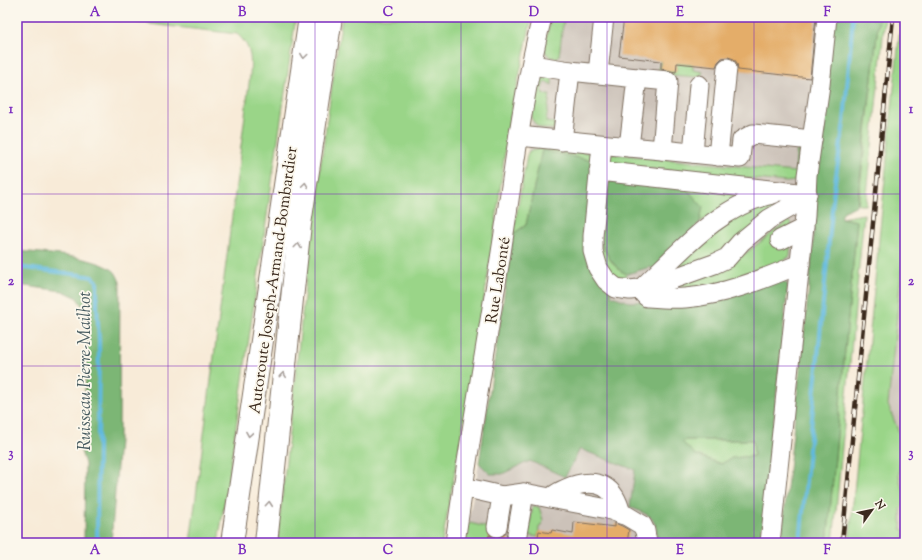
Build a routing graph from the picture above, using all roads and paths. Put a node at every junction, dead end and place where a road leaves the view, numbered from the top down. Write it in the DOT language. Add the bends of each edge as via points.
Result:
graph roads {
  1 [pos="310,17"];
  2 [pos="331,17"];
  3 [pos="542,17"];
  4 [pos="604,17"];
  5 [pos="828,17"];
  6 [pos="532,65"];
  7 [pos="727,68"];
  8 [pos="570,70"];
  9 [pos="598,74"];
  10 [pos="637,78"];
  11 [pos="699,85"];
  12 [pos="519,136"];
  13 [pos="562,140"];
  14 [pos="812,140"];
  15 [pos="602,145"];
  16 [pos="629,147"];
  17 [pos="662,150"];
  18 [pos="692,153"];
  19 [pos="718,156"];
  20 [pos="599,171"];
  21 [pos="807,194"];
  22 [pos="788,199"];
  23 [pos="804,228"];
  24 [pos="780,240"];
  25 [pos="800,264"];
  26 [pos="641,288"];
  27 [pos="463,486"];
  28 [pos="524,493"];
  29 [pos="502,496"];
  30 [pos="551,498"];
  31 [pos="621,514"];
  32 [pos="497,527"];
  33 [pos="517,534"];
  34 [pos="232,543"];
  35 [pos="266,543"];
  36 [pos="455,543"];
  37 [pos="647,543"];
  38 [pos="770,543"];
  1 -- 34 [label="highway, Autoroute Joseph-Armand-Bombardier, one-way"];
  35 -- 2 [label="highway, Autoroute Joseph-Armand-Bombardier, one-way" via="300,224"];
  3 -- 6 [label="street, Rue Labonté"];
  4 -- 9 [label="street"];
  5 -- 14 [label="street"];
  6 -- 8 [label="street"];
  6 -- 12 [label="street, Rue Labonté"];
  7 -- 19 [label="street"];
  8 -- 9 [label="street"];
  8 -- 13 [label="street"];
  9 -- 10 [label="street"];
  10 -- 16 [label="street"];
  10 -- 17 [label="street" via="668,81"];
  11 -- 18 [label="street"];
  12 -- 13 [label="street"];
  12 -- 27 [label="street, Rue Labonté"];
  13 -- 15 [label="street"];
  14 -- 19 [label="street" via="753,134 742,140 740,158"];
  14 -- 21 [label="street"];
  15 -- 16 [label="street"];
  15 -- 20 [label="street"];
  16 -- 17 [label="street"];
  17 -- 18 [label="street"];
  18 -- 19 [label="street"];
  20 -- 22 [label="street"];
  20 -- 26 [label="street" via="593,236 593,251 598,268 606,280 616,288"];
  21 -- 22 [label="street"];
  21 -- 23 [label="street"];
  22 -- 26 [label="street" via="727,258"];
  22 -- 26 [label="street" via="762,196 721,216"];
  23 -- 24 [label="street"];
  23 -- 25 [label="street"];
  25 -- 26 [label="street" via="736,289 705,296 647,297"];
  25 -- 38 [label="street"];
  27 -- 29 [label="street"];
  27 -- 36 [label="street, Rue Labonté"];
  28 -- 29 [label="street"];
  28 -- 30 [label="street"];
  28 -- 33 [label="street"];
  29 -- 32 [label="street"];
  30 -- 31 [label="street" via="598,516"];
  30 -- 31 [label="street" via="565,489 580,484 599,483 613,494 619,503"];
  31 -- 37 [label="street" via="642,525"];
}
